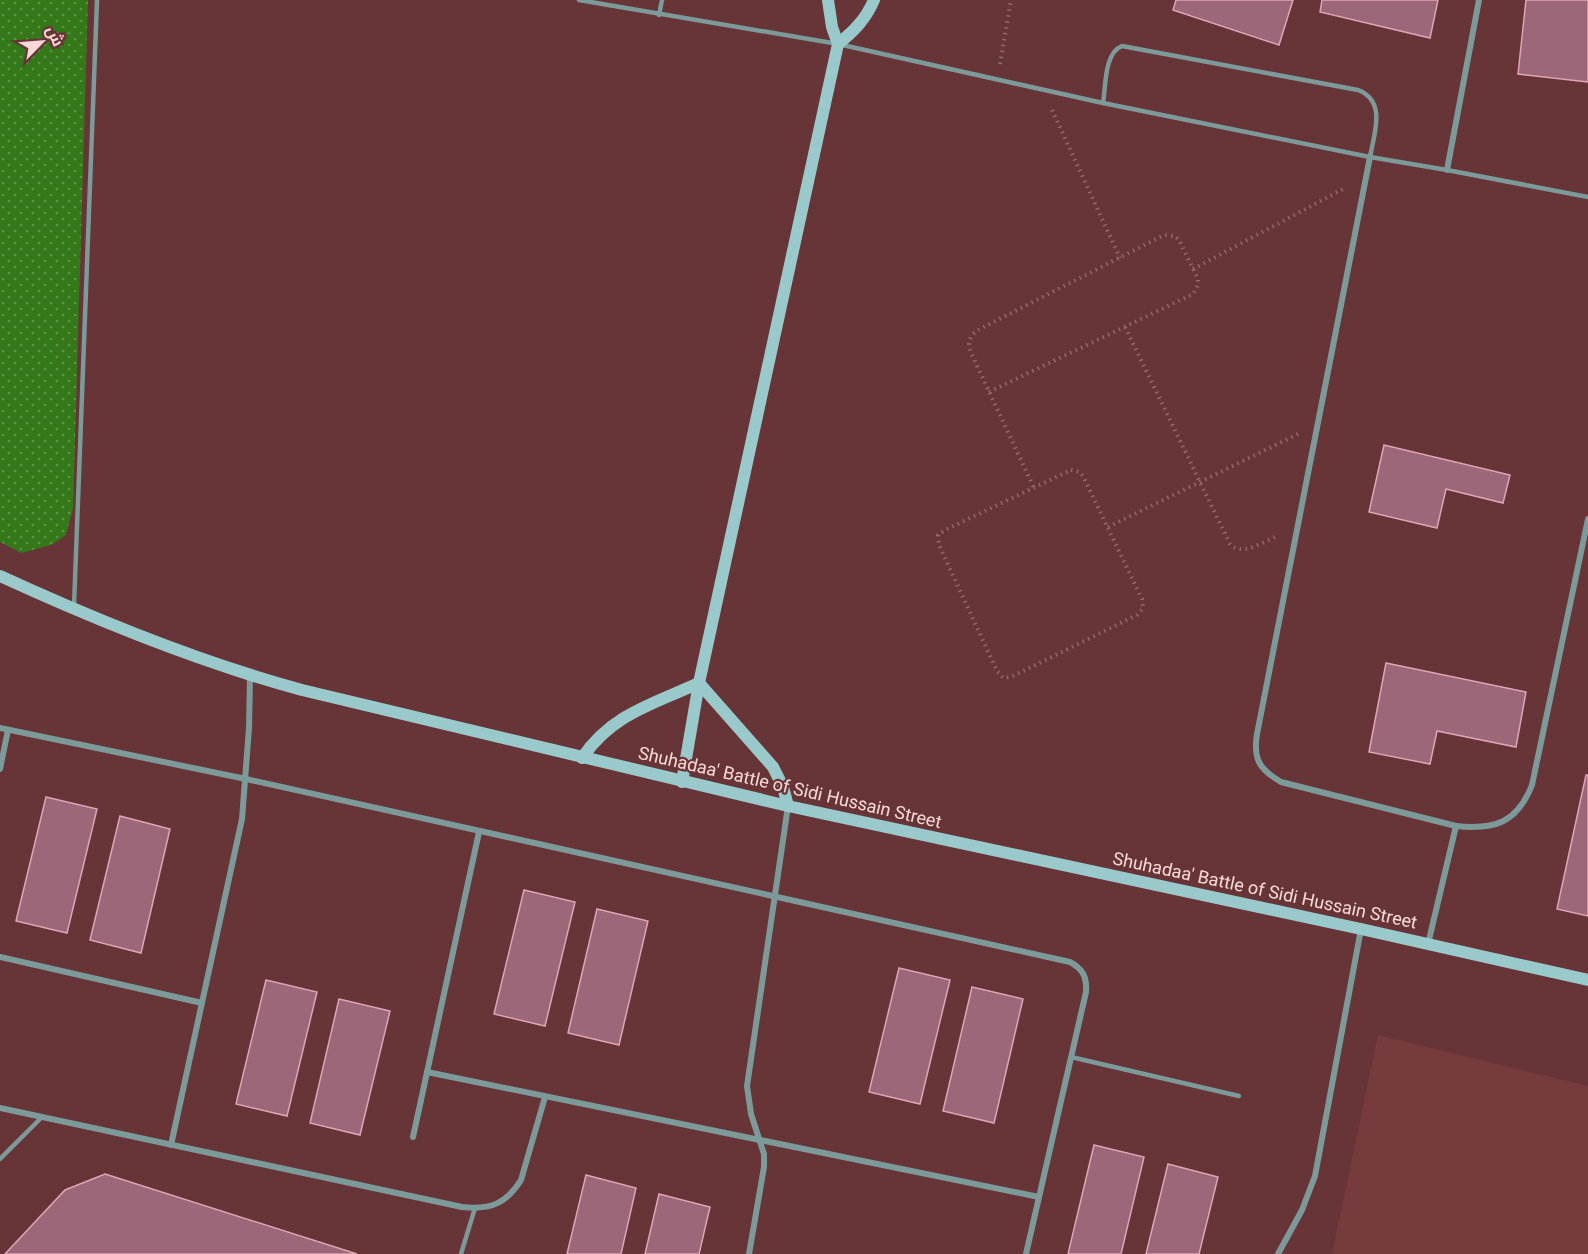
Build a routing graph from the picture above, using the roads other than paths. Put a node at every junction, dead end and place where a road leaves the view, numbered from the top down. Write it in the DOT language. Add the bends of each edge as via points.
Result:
graph roads {
  1 [pos="97,0"];
  2 [pos="579,0"];
  3 [pos="662,0"];
  4 [pos="828,0"];
  5 [pos="874,0"];
  6 [pos="1479,0"];
  7 [pos="659,15"];
  8 [pos="838,44"];
  9 [pos="1103,103"];
  10 [pos="1370,157"];
  11 [pos="1446,170"];
  12 [pos="1588,197"];
  13 [pos="1588,519"];
  14 [pos="0,576"];
  15 [pos="74,610"];
  16 [pos="250,676"];
  17 [pos="699,683"];
  18 [pos="0,728"];
  19 [pos="8,730"];
  20 [pos="582,758"];
  21 [pos="0,769"];
  22 [pos="246,779"];
  23 [pos="682,782"];
  24 [pos="788,806"];
  25 [pos="1456,826"];
  26 [pos="478,832"];
  27 [pos="775,897"];
  28 [pos="1361,929"];
  29 [pos="1428,944"];
  30 [pos="0,957"];
  31 [pos="1588,980"];
  32 [pos="202,1003"];
  33 [pos="1071,1057"];
  34 [pos="427,1072"];
  35 [pos="1239,1096"];
  36 [pos="545,1097"];
  37 [pos="0,1108"];
  38 [pos="42,1117"];
  39 [pos="413,1137"];
  40 [pos="761,1141"];
  41 [pos="171,1145"];
  42 [pos="0,1159"];
  43 [pos="1039,1197"];
  44 [pos="475,1208"];
  45 [pos="461,1254"];
  46 [pos="749,1254"];
  47 [pos="1026,1254"];
  48 [pos="1278,1254"];
  1 -- 15 [label="lane"];
  2 -- 7 [label="lane"];
  3 -- 7 [label="lane"];
  4 -- 8 [label="main road"];
  5 -- 8 [label="main road" via="863,21"];
  6 -- 11 [label="street"];
  7 -- 8 [label="lane"];
  8 -- 9 [label="lane"];
  8 -- 17 [label="main road"];
  9 -- 10 [label="lane"];
  9 -- 10 [label="lane" via="1110,56 1122,46 1358,90 1371,98 1377,113"];
  10 -- 11 [label="lane"];
  10 -- 25 [label="street" via="1255,748 1268,775 1281,782"];
  11 -- 12 [label="lane"];
  13 -- 25 [label="street" via="1527,799 1518,811 1492,826"];
  14 -- 15 [label="main road, Shuhadaa' Battle of Sidi Hussain Street"];
  15 -- 16 [label="main road, Shuhadaa' Battle of Sidi Hussain Street"];
  16 -- 20 [label="main road, Shuhadaa' Battle of Sidi Hussain Street"];
  16 -- 22 [label="street"];
  17 -- 20 [label="main road" via="622,717 593,742"];
  17 -- 23 [label="main road"];
  17 -- 24 [label="main road" via="773,767"];
  18 -- 19 [label="street"];
  19 -- 21 [label="street"];
  19 -- 22 [label="street"];
  20 -- 23 [label="main road, Shuhadaa' Battle of Sidi Hussain Street"];
  22 -- 26 [label="street"];
  22 -- 32 [label="street" via="242,819"];
  23 -- 24 [label="main road, Shuhadaa' Battle of Sidi Hussain Street"];
  24 -- 27 [label="street"];
  24 -- 28 [label="main road, Shuhadaa' Battle of Sidi Hussain Street"];
  25 -- 29 [label="street"];
  26 -- 27 [label="street"];
  26 -- 34 [label="street"];
  27 -- 33 [label="street" via="1076,965 1087,984"];
  27 -- 40 [label="street" via="747,1086 751,1114"];
  28 -- 29 [label="main road, Shuhadaa' Battle of Sidi Hussain Street"];
  28 -- 48 [label="street" via="1315,1176"];
  29 -- 31 [label="main road, Shuhadaa' Battle of Sidi Hussain Street"];
  30 -- 32 [label="street"];
  32 -- 41 [label="street"];
  33 -- 35 [label="lane"];
  33 -- 43 [label="street"];
  34 -- 36 [label="street"];
  34 -- 39 [label="street"];
  36 -- 40 [label="street"];
  36 -- 44 [label="street" via="521,1180 501,1202"];
  37 -- 38 [label="street"];
  38 -- 41 [label="street"];
  38 -- 42 [label="lane"];
  40 -- 43 [label="street"];
  40 -- 46 [label="street" via="764,1167"];
  41 -- 44 [label="street"];
  43 -- 47 [label="street"];
  44 -- 45 [label="lane"];
}
